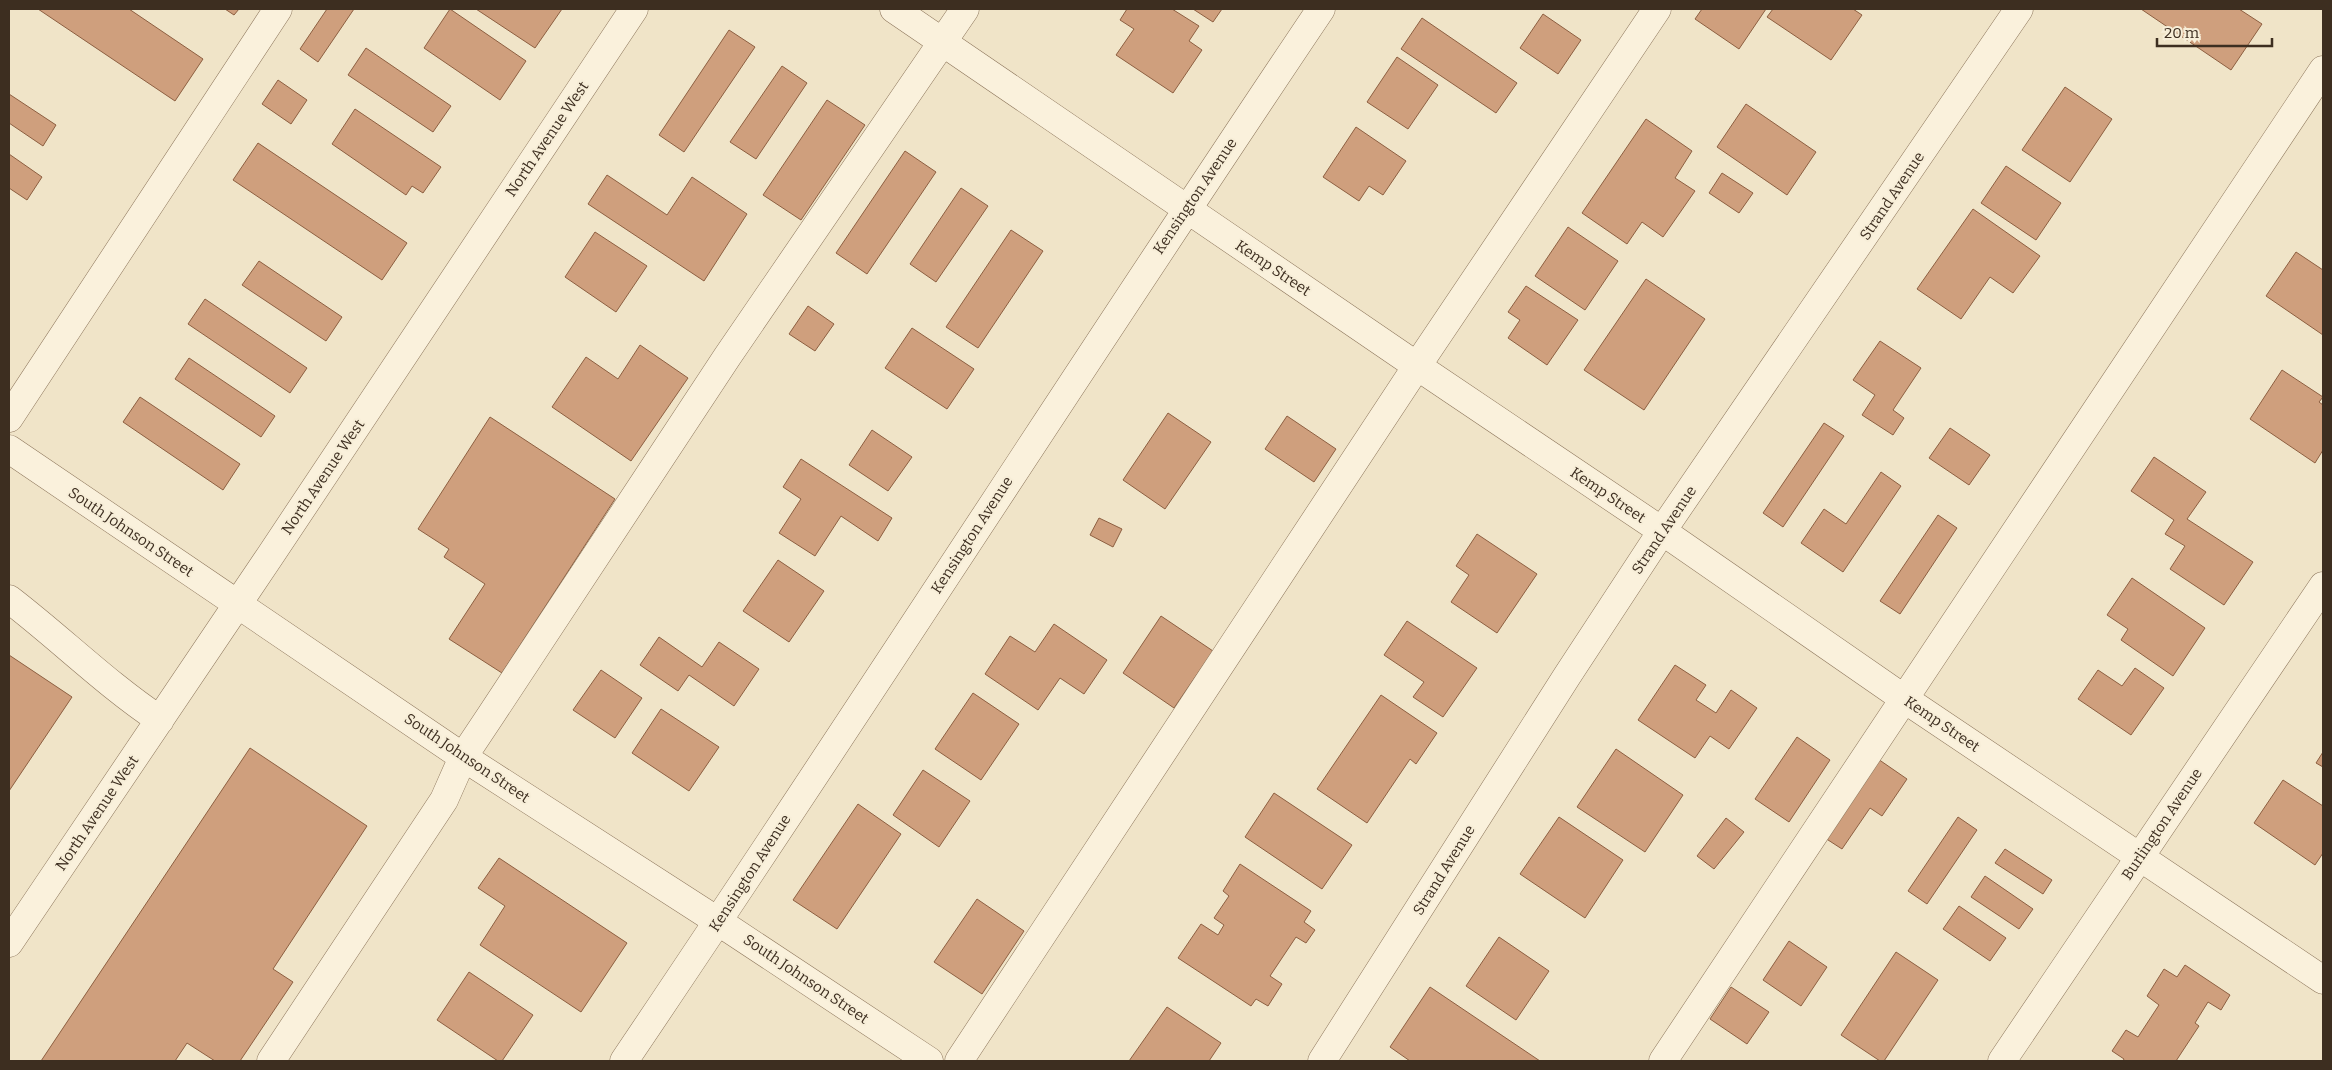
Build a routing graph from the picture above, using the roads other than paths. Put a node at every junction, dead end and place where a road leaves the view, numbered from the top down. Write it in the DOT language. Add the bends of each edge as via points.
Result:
graph roads {
  1 [pos="278,9"];
  2 [pos="634,9"];
  3 [pos="894,9"];
  4 [pos="965,9"];
  5 [pos="1321,9"];
  6 [pos="1657,9"];
  7 [pos="2019,9"];
  8 [pos="943,42"];
  9 [pos="2323,70"];
  10 [pos="1187,208"];
  11 [pos="1417,366"];
  12 [pos="9,418"];
  13 [pos="9,449"];
  14 [pos="1662,532"];
  15 [pos="2323,586"];
  16 [pos="9,599"];
  17 [pos="238,603"];
  18 [pos="1906,700"];
  19 [pos="160,720"];
  20 [pos="463,757"];
  21 [pos="2139,858"];
  22 [pos="719,922"];
  23 [pos="9,943"];
  24 [pos="2323,980"];
  25 [pos="271,1061"];
  26 [pos="624,1061"];
  27 [pos="929,1061"];
  28 [pos="959,1061"];
  29 [pos="1322,1061"];
  30 [pos="1663,1061"];
  31 [pos="2002,1061"];
  1 -- 12 [label="street"];
  2 -- 17 [label="street, North Avenue West"];
  3 -- 8 [label="street, Kemp Street"];
  4 -- 8 [label="street"];
  5 -- 10 [label="street, Kensington Avenue"];
  6 -- 11 [label="street"];
  7 -- 14 [label="street, Strand Avenue"];
  8 -- 10 [label="street, Kemp Street"];
  8 -- 20 [label="street" via="727,357"];
  9 -- 18 [label="street"];
  10 -- 11 [label="street, Kemp Street"];
  10 -- 22 [label="street, Kensington Avenue"];
  11 -- 14 [label="street, Kemp Street"];
  11 -- 28 [label="street"];
  13 -- 17 [label="street, South Johnson Street"];
  14 -- 18 [label="street, Kemp Street"];
  14 -- 29 [label="street, Strand Avenue"];
  15 -- 21 [label="street, Burlington Avenue"];
  16 -- 19 [label="street" via="126,697"];
  17 -- 19 [label="street, North Avenue West"];
  17 -- 20 [label="street, South Johnson Street"];
  18 -- 21 [label="street, Kemp Street"];
  18 -- 30 [label="street"];
  19 -- 23 [label="street, North Avenue West"];
  20 -- 22 [label="street, South Johnson Street"];
  20 -- 25 [label="street" via="444,800"];
  21 -- 24 [label="street, Kemp Street"];
  21 -- 31 [label="street, Burlington Avenue"];
  22 -- 26 [label="street, Kensington Avenue"];
  22 -- 27 [label="street, South Johnson Street"];
}
